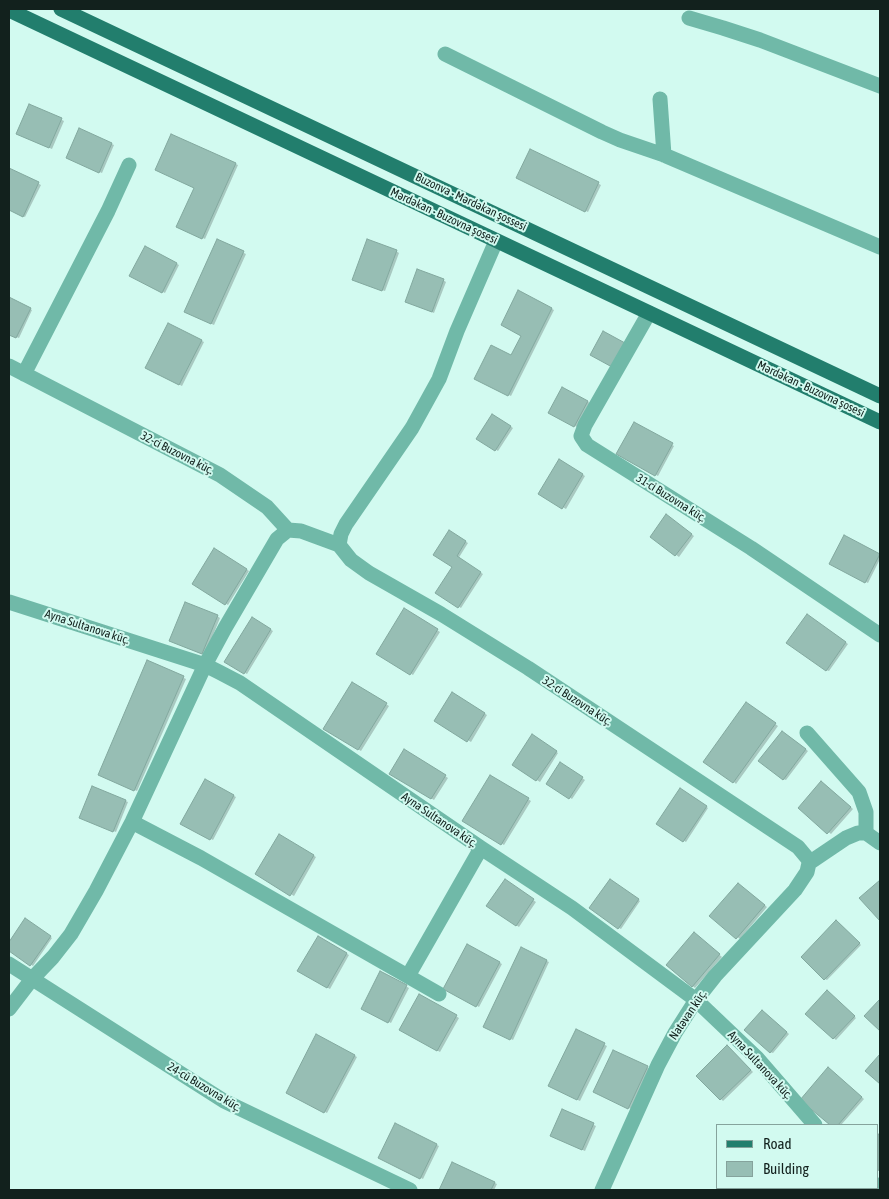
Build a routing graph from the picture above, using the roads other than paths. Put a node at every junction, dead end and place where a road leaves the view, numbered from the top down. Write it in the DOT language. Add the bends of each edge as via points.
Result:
graph roads {
  1 [pos="61,9"];
  2 [pos="9,10"];
  3 [pos="690,18"];
  4 [pos="445,54"];
  5 [pos="880,86"];
  6 [pos="660,99"];
  7 [pos="664,155"];
  8 [pos="129,165"];
  9 [pos="496,241"];
  10 [pos="880,247"];
  11 [pos="649,313"];
  12 [pos="9,366"];
  13 [pos="24,374"];
  14 [pos="880,396"];
  15 [pos="880,422"];
  16 [pos="288,530"];
  17 [pos="339,545"];
  18 [pos="9,602"];
  19 [pos="880,635"];
  20 [pos="205,665"];
  21 [pos="807,733"];
  22 [pos="132,822"];
  23 [pos="866,833"];
  24 [pos="880,843"];
  25 [pos="481,848"];
  26 [pos="810,864"];
  27 [pos="9,964"];
  28 [pos="408,976"];
  29 [pos="32,980"];
  30 [pos="440,994"];
  31 [pos="696,1000"];
  32 [pos="9,1009"];
  33 [pos="814,1124"];
  34 [pos="410,1190"];
  35 [pos="602,1190"];
  1 -- 14 [label="main road, Buzonva - Mərdəkan şossesi"];
  2 -- 9 [label="main road, Mərdəkan - Buzovna şosesi"];
  3 -- 5 [label="street" via="760,40"];
  4 -- 7 [label="street" via="602,132"];
  6 -- 7 [label="street"];
  7 -- 10 [label="street"];
  8 -- 13 [label="street"];
  9 -- 11 [label="main road, Mərdəkan - Buzovna şosesi"];
  9 -- 17 [label="street" via="439,379 412,428 346,524"];
  11 -- 15 [label="main road, Mərdəkan - Buzovna şosesi"];
  11 -- 19 [label="street, 31-ci Buzovna küç." via="585,425 581,436 587,445"];
  12 -- 13 [label="street, 32-ci Buzovna küç."];
  13 -- 16 [label="street, 32-ci Buzovna küç." via="220,475 267,507"];
  16 -- 17 [label="street, 32-ci Buzovna küç." via="301,531"];
  16 -- 20 [label="street" via="277,539"];
  17 -- 26 [label="street, 32-ci Buzovna küç." via="350,560 369,573 528,668 790,842 804,853"];
  18 -- 20 [label="street, Ayna Sultanova küç."];
  20 -- 22 [label="street"];
  20 -- 25 [label="street, Ayna Sultanova küç." via="240,683"];
  21 -- 23 [label="street" via="859,792 866,812"];
  22 -- 28 [label="street"];
  22 -- 29 [label="street" via="71,934"];
  23 -- 24 [label="street"];
  23 -- 26 [label="street" via="846,838"];
  25 -- 28 [label="street"];
  25 -- 31 [label="street, Ayna Sultanova küç." via="572,908"];
  26 -- 31 [label="street, Natəvan küç." via="795,890"];
  27 -- 29 [label="street, 24-cü Buzovna küç."];
  28 -- 30 [label="street"];
  29 -- 32 [label="street"];
  29 -- 34 [label="street, 24-cü Buzovna küç." via="224,1101"];
  31 -- 33 [label="street, Ayna Sultanova küç." via="757,1058"];
  31 -- 35 [label="street, Natəvan küç." via="658,1065"];
}
